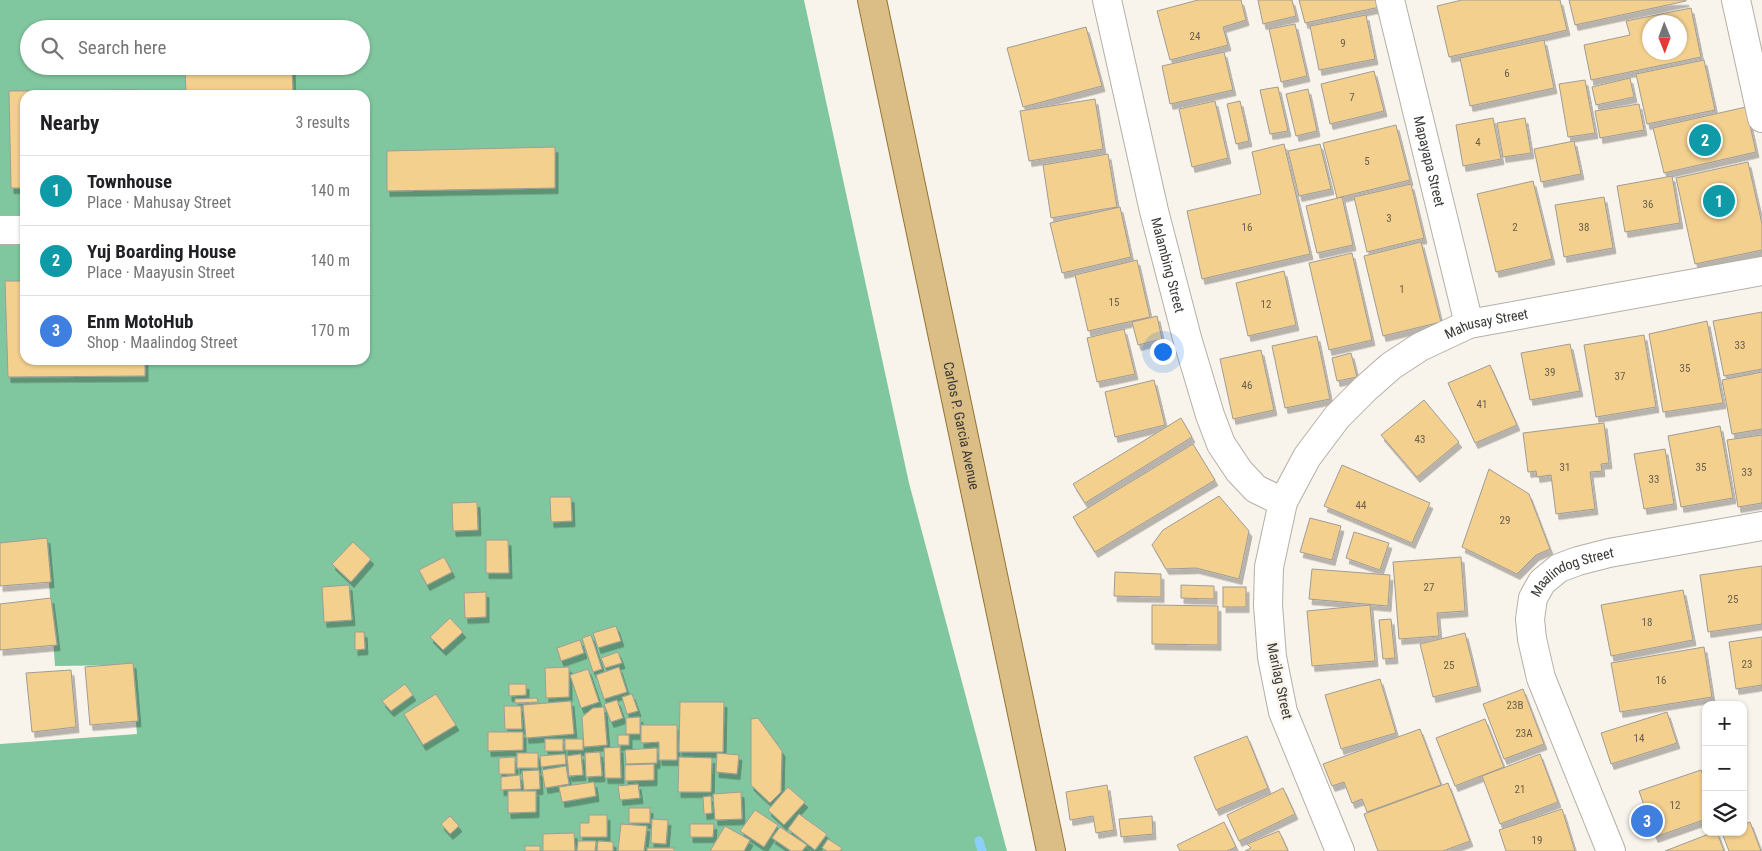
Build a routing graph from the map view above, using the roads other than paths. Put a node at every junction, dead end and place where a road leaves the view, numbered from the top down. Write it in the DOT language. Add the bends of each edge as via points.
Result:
graph roads {
  1 [pos="872,0"];
  2 [pos="1107,0"];
  3 [pos="1390,0"];
  4 [pos="1736,0"];
  5 [pos="1762,118"];
  6 [pos="0,230"];
  7 [pos="20,230"];
  8 [pos="1762,272"];
  9 [pos="1469,324"];
  10 [pos="1283,502"];
  11 [pos="1762,526"];
  12 [pos="1051,851"];
  13 [pos="1340,851"];
  14 [pos="1611,851"];
  1 -- 12 [label="main road, Carlos P. Garcia Avenue"];
  2 -- 10 [label="street, Malambing Street" via="1156,220 1210,415 1221,444 1239,471 1256,489"];
  3 -- 9 [label="street, Mapayapa Street"];
  4 -- 5 [label="street"];
  6 -- 7 [label="street"];
  8 -- 9 [label="street, Mahusay Street"];
  9 -- 10 [label="street, Mahusay Street" via="1420,346 1365,388 1337,416 1307,457"];
  10 -- 13 [label="street, Marilag Street" via="1269,568 1272,657 1283,712"];
  11 -- 14 [label="street, Maalindog Street" via="1578,561 1559,568 1542,582 1533,598 1532,639 1541,678"];
}
